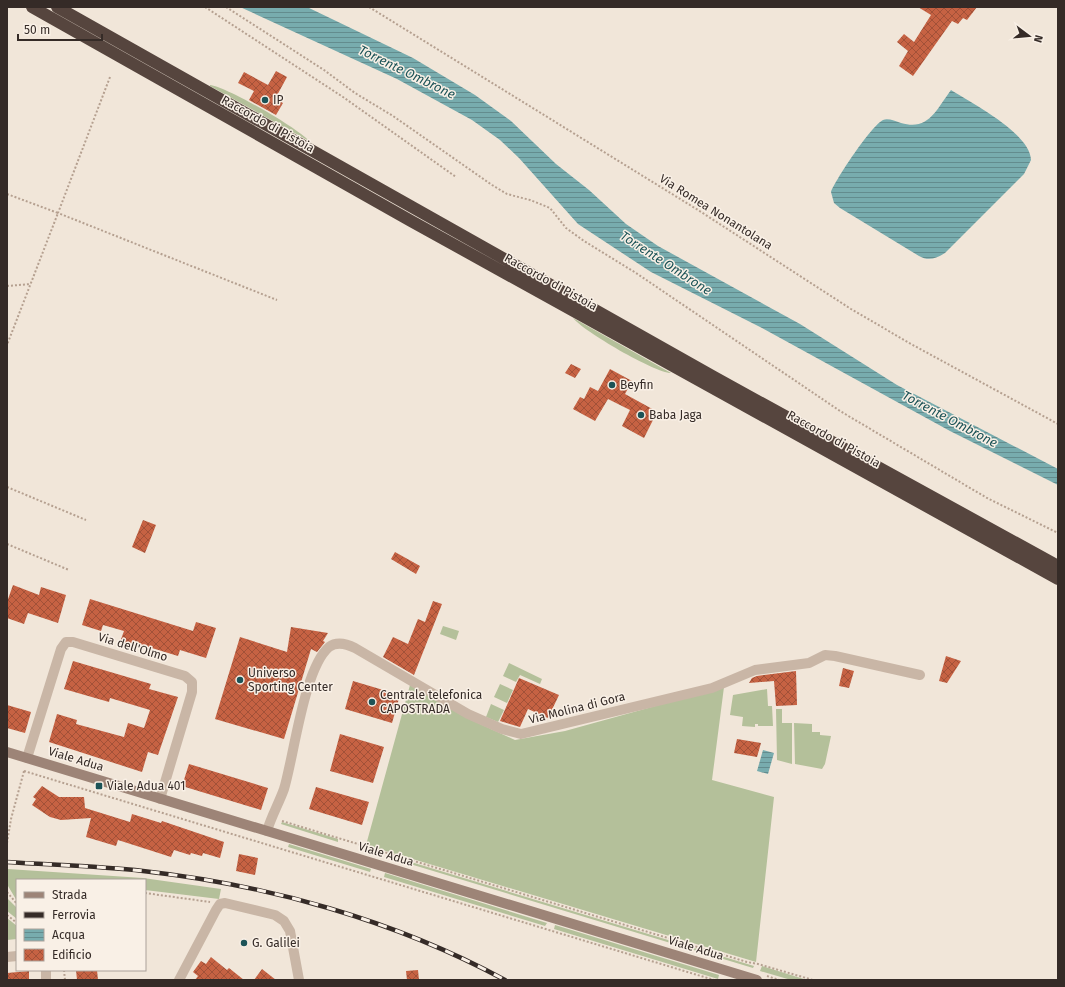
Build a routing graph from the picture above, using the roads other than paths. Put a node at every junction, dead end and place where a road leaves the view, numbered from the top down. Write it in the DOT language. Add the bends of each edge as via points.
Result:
graph roads {
  1 [pos="32,7"];
  2 [pos="57,7"];
  3 [pos="1058,566"];
  4 [pos="1058,579"];
  5 [pos="920,676"];
  6 [pos="7,752"];
  7 [pos="27,758"];
  8 [pos="160,799"];
  9 [pos="267,831"];
  10 [pos="179,980"];
  11 [pos="299,980"];
  12 [pos="757,980"];
  1 -- 4 [label="highway, Raccordo di Pistoia" via="411,221"];
  2 -- 3 [label="highway, Raccordo di Pistoia"];
  5 -- 9 [label="street, Via Molina di Gora" via="825,655 809,663 754,670 712,688 521,734 502,729 468,714 355,648 347,644 336,644 326,652 311,679 283,790"];
  6 -- 7 [label="main road, Viale Adua"];
  7 -- 8 [label="main road, Viale Adua"];
  7 -- 8 [label="street, Via dell'Olmo" via="62,646 66,642 185,676 192,682 192,692"];
  8 -- 9 [label="main road, Viale Adua"];
  9 -- 12 [label="main road, Viale Adua"];
  10 -- 11 [label="street" via="220,904 227,903 275,915 284,921 290,931"];
}
